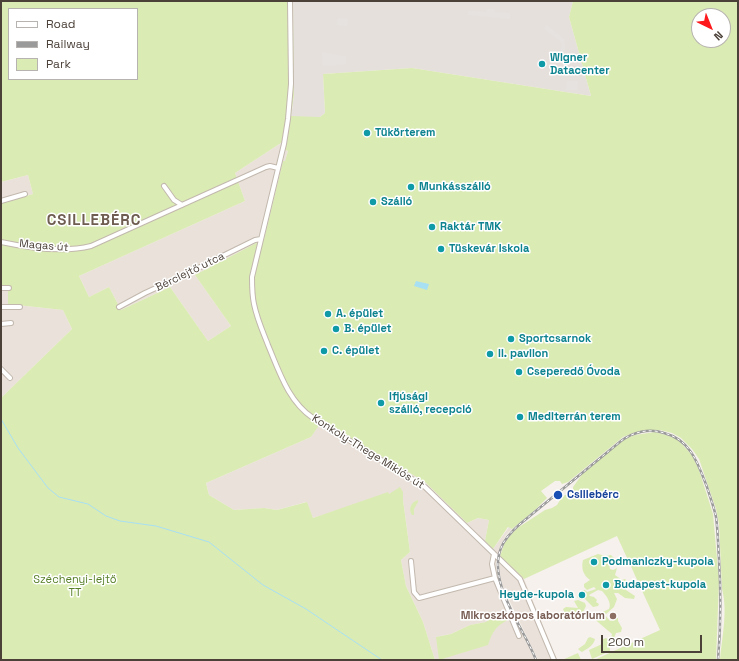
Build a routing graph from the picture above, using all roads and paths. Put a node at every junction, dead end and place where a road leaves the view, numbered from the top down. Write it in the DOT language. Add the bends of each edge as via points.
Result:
graph roads {
  1 [pos="290,1"];
  2 [pos="278,168"];
  3 [pos="164,186"];
  4 [pos="25,194"];
  5 [pos="1,201"];
  6 [pos="176,202"];
  7 [pos="182,205"];
  8 [pos="175,209"];
  9 [pos="261,239"];
  10 [pos="1,242"];
  11 [pos="1,288"];
  12 [pos="9,288"];
  13 [pos="1,307"];
  14 [pos="20,307"];
  15 [pos="119,307"];
  16 [pos="10,323"];
  17 [pos="1,324"];
  18 [pos="1,369"];
  19 [pos="10,378"];
  20 [pos="494,554"];
  21 [pos="411,562"];
  22 [pos="495,578"];
  23 [pos="519,636"];
  24 [pos="554,660"];
  1 -- 2 [label="street, Konkoly-Thege Miklós út" via="291,95"];
  2 -- 7 [label="street, Magas út" via="266,167"];
  2 -- 9 [label="street, Konkoly-Thege Miklós út"];
  3 -- 6 [label="street"];
  4 -- 5 [label="street"];
  6 -- 7 [label="street"];
  6 -- 8 [label="street"];
  7 -- 8 [label="street, Magas út"];
  8 -- 10 [label="street, Magas út" via="83,248 63,250"];
  9 -- 15 [label="street, Bérclejtő utca"];
  9 -- 20 [label="street, Konkoly-Thege Miklós út" via="252,277 253,302 257,318 294,400 313,418 425,487"];
  11 -- 12 [label="street"];
  13 -- 14 [label="street"];
  16 -- 17 [label="street"];
  18 -- 19 [label="street"];
  20 -- 22 [label="street" via="492,564"];
  20 -- 24 [label="street, Konkoly-Thege Miklós út" via="521,582"];
  21 -- 22 [label="street" via="414,592 420,598"];
  22 -- 23 [label="street"];
}
